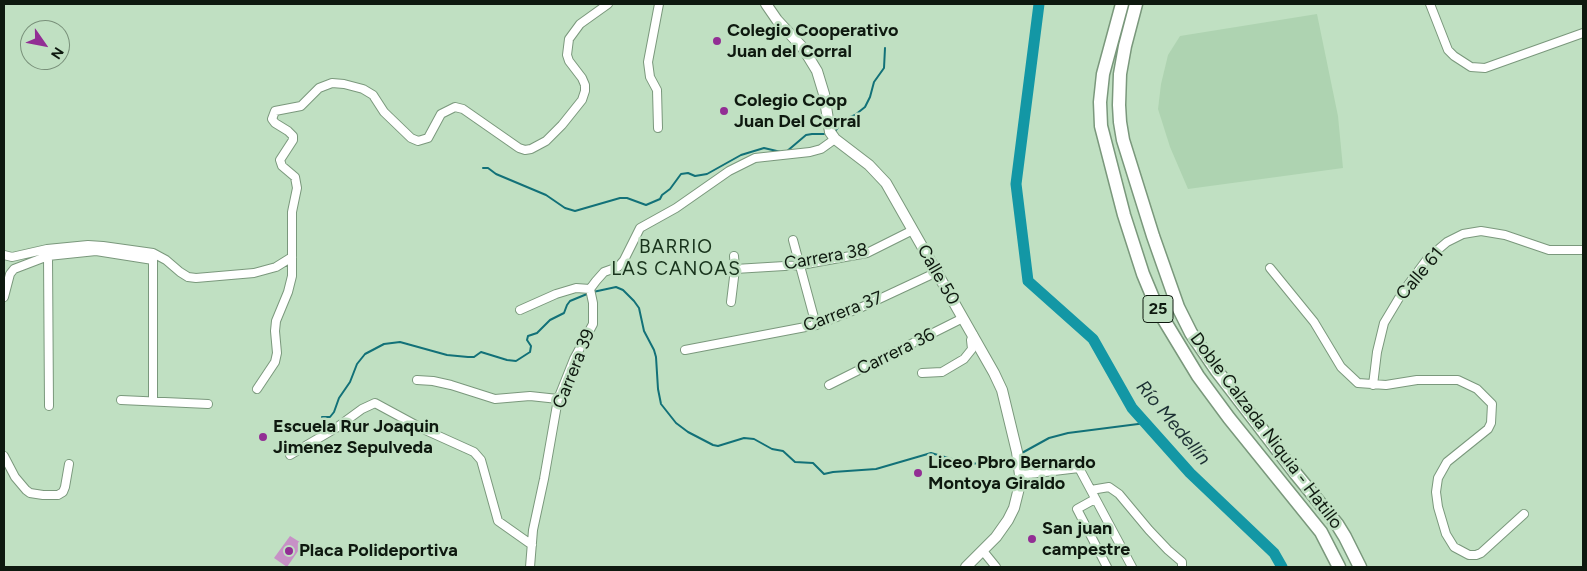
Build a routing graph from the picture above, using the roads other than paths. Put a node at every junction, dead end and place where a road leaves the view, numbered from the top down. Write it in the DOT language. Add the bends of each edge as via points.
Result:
graph roads {
  1 [pos="608,4"];
  2 [pos="659,4"];
  3 [pos="766,4"];
  4 [pos="1122,4"];
  5 [pos="1136,4"];
  6 [pos="1430,4"];
  7 [pos="1583,33"];
  8 [pos="658,128"];
  9 [pos="834,139"];
  10 [pos="913,230"];
  11 [pos="793,240"];
  12 [pos="1583,250"];
  13 [pos="4,255"];
  14 [pos="48,256"];
  15 [pos="734,256"];
  16 [pos="153,257"];
  17 [pos="292,257"];
  18 [pos="801,265"];
  19 [pos="1270,268"];
  20 [pos="735,269"];
  21 [pos="937,272"];
  22 [pos="590,289"];
  23 [pos="4,297"];
  24 [pos="732,302"];
  25 [pos="520,310"];
  26 [pos="963,318"];
  27 [pos="816,326"];
  28 [pos="973,336"];
  29 [pos="685,350"];
  30 [pos="922,373"];
  31 [pos="417,380"];
  32 [pos="829,385"];
  33 [pos="1373,385"];
  34 [pos="257,390"];
  35 [pos="558,398"];
  36 [pos="121,400"];
  37 [pos="153,401"];
  38 [pos="208,404"];
  39 [pos="49,406"];
  40 [pos="290,455"];
  41 [pos="4,456"];
  42 [pos="69,464"];
  43 [pos="1020,475"];
  44 [pos="1091,490"];
  45 [pos="1095,498"];
  46 [pos="1524,514"];
  47 [pos="532,545"];
  48 [pos="983,551"];
  49 [pos="530,567"];
  50 [pos="966,567"];
  51 [pos="996,567"];
  52 [pos="1107,567"];
  53 [pos="1132,567"];
  54 [pos="1182,567"];
  55 [pos="1339,567"];
  56 [pos="1360,567"];
  1 -- 17 [label="street" via="580,24 569,39 568,61 585,85 582,100 546,141 531,149 519,148 463,108 455,107 441,114 428,138 418,141 384,112 374,95 344,84 332,83 319,88 301,106 275,111 272,119 288,131 293,140 280,160 294,177 297,188 292,212"];
  2 -- 8 [label="street" via="648,62 650,77 657,90"];
  3 -- 9 [label="street" via="803,48 817,71"];
  4 -- 55 [label="highway, Doble Calzada Niquia - Hatillo / 25" via="1103,74 1101,126 1143,274 1158,310 1198,376 1309,515"];
  5 -- 56 [label="highway, Doble Calzada Niquia - Hatillo / 25" via="1120,74 1120,122 1153,236 1178,306 1217,371 1337,524"];
  6 -- 7 [label="street" via="1448,50 1471,67 1486,68"];
  9 -- 10 [label="street, Calle 50" via="886,182"];
  9 -- 22 [label="street" via="821,149 755,158 728,170 676,208 640,228 624,260 618,267 604,272"];
  10 -- 18 [label="street, Carrera 38" via="867,253"];
  10 -- 21 [label="street, Calle 50"];
  11 -- 18 [label="street"];
  12 -- 33 [label="street, Calle 61" via="1549,250 1505,235 1481,231 1463,234 1447,242 1428,258 1384,323"];
  13 -- 16 [label="street" via="12,257 88,245"];
  14 -- 16 [label="street" via="96,251"];
  14 -- 23 [label="street" via="14,269"];
  14 -- 39 [label="street"];
  15 -- 20 [label="street"];
  16 -- 17 [label="street" via="166,260 188,277 196,278 254,273 276,268"];
  16 -- 37 [label="street"];
  17 -- 34 [label="street" via="288,292 276,321 275,362"];
  18 -- 20 [label="street, Carrera 38"];
  18 -- 27 [label="street"];
  19 -- 33 [label="street" via="1314,322 1341,367 1358,383"];
  20 -- 24 [label="street"];
  21 -- 26 [label="street, Calle 50"];
  21 -- 27 [label="street, Carrera 37"];
  22 -- 25 [label="street" via="576,288 556,294"];
  22 -- 35 [label="street, Carrera 39" via="593,324"];
  26 -- 28 [label="street, Calle 50"];
  26 -- 32 [label="street, Carrera 36"];
  27 -- 29 [label="street, Carrera 37"];
  28 -- 30 [label="street" via="972,348 964,359 942,372"];
  28 -- 43 [label="street, Calle 50" via="1002,390"];
  31 -- 35 [label="street" via="441,382 495,399"];
  33 -- 46 [label="street" via="1458,380 1478,389 1492,404 1488,429 1447,462 1438,478 1438,507 1446,534 1454,547 1469,555 1481,553"];
  35 -- 47 [label="street, Carrera 39"];
  36 -- 37 [label="street"];
  37 -- 38 [label="street"];
  40 -- 47 [label="street" via="336,428 362,408 375,403 474,452 481,460 498,521"];
  41 -- 42 [label="street" via="26,490 43,495 63,492"];
  43 -- 44 [label="street" via="1079,468"];
  43 -- 48 [label="street, Calle 50" via="1014,508"];
  44 -- 45 [label="street"];
  44 -- 54 [label="street" via="1109,487 1119,494 1182,562"];
  45 -- 52 [label="street" via="1076,509"];
  45 -- 53 [label="street"];
  47 -- 49 [label="street, Carrera 39"];
  48 -- 50 [label="street, Calle 50"];
  48 -- 51 [label="street"];
}
